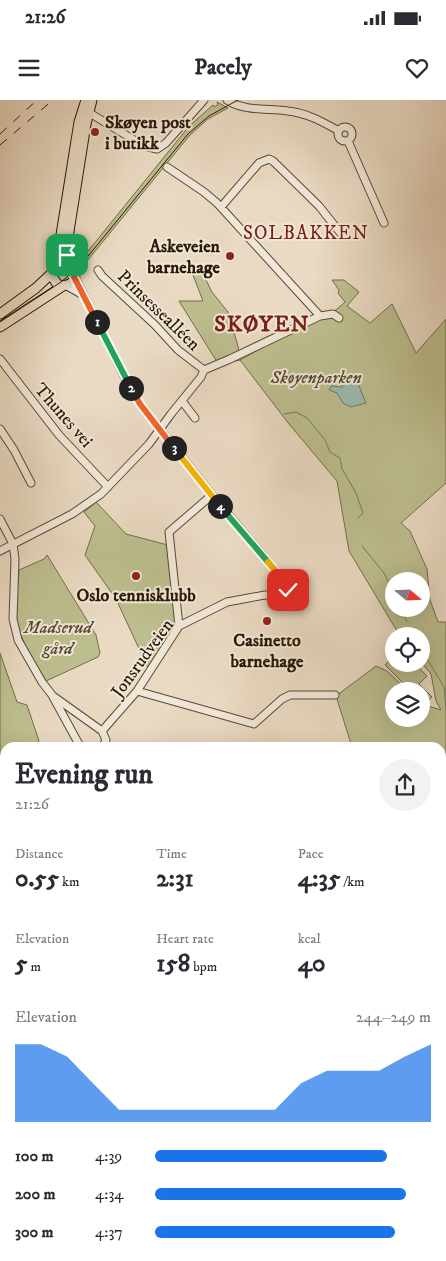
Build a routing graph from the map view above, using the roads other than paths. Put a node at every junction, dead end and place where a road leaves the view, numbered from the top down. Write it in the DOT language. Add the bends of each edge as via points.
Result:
graph roads {
  1 [pos="92,100"];
  2 [pos="204,100"];
  3 [pos="227,100"];
  4 [pos="84,104"];
  5 [pos="167,167"];
  6 [pos="221,207"];
  7 [pos="384,223"];
  8 [pos="342,235"];
  9 [pos="70,265"];
  10 [pos="54,269"];
  11 [pos="98,270"];
  12 [pos="74,277"];
  13 [pos="65,286"];
  14 [pos="83,295"];
  15 [pos="0,314"];
  16 [pos="320,316"];
  17 [pos="340,318"];
  18 [pos="0,327"];
  19 [pos="0,359"];
  20 [pos="204,370"];
  21 [pos="182,401"];
  22 [pos="196,418"];
  23 [pos="0,429"];
  24 [pos="160,430"];
  25 [pos="31,483"];
  26 [pos="108,488"];
  27 [pos="212,496"];
  28 [pos="0,518"];
  29 [pos="13,544"];
  30 [pos="0,551"];
  31 [pos="179,626"];
  32 [pos="137,691"];
  33 [pos="52,695"];
  34 [pos="335,695"];
  35 [pos="102,731"];
  36 [pos="78,742"];
  37 [pos="105,742"];
  38 [pos="297,1261"];
  39 [pos="325,1261"];
  1 -- 4 [label="main road"];
  2 -- 4 [label="street" via="157,149 144,146"];
  3 -- 7 [label="street" via="245,107 303,114 339,132 343,128 350,130 352,134 348,140"];
  4 -- 9 [label="main road" via="68,241"];
  4 -- 10 [label="main road"];
  5 -- 6 [label="street"];
  6 -- 8 [label="street" via="259,163 270,160 319,206"];
  6 -- 16 [label="street"];
  9 -- 10 [label="main road" via="63,263"];
  9 -- 12 [label="main road"];
  10 -- 13 [label="main road" via="55,282"];
  10 -- 15 [label="main road" via="36,288"];
  11 -- 20 [label="street, Prinsessealléen" via="178,350"];
  12 -- 13 [label="main road"];
  12 -- 14 [label="street"];
  13 -- 14 [label="street"];
  13 -- 18 [label="main road"];
  14 -- 24 [label="street" via="134,393"];
  16 -- 17 [label="street" via="333,314"];
  16 -- 20 [label="street, Prinsessealléen"];
  19 -- 26 [label="street, Thunes vei" via="59,435"];
  20 -- 21 [label="street"];
  21 -- 22 [label="street"];
  21 -- 24 [label="street"];
  23 -- 25 [label="street"];
  24 -- 26 [label="street"];
  24 -- 27 [label="street"];
  26 -- 29 [label="street" via="72,514"];
  27 -- 31 [label="street" via="170,532"];
  27 -- 31 [label="street, Jonsrudveien" via="287,584 287,593 227,602"];
  28 -- 29 [label="street"];
  29 -- 30 [label="street"];
  29 -- 33 [label="street" via="15,629 23,650"];
  31 -- 32 [label="street, Jonsrudveien"];
  32 -- 34 [label="street" via="254,724 290,695"];
  32 -- 35 [label="street, Jonsrudveien"];
  33 -- 35 [label="street"];
  33 -- 36 [label="street"];
  35 -- 37 [label="street"];
  38 -- 39 [label="street"];
}
